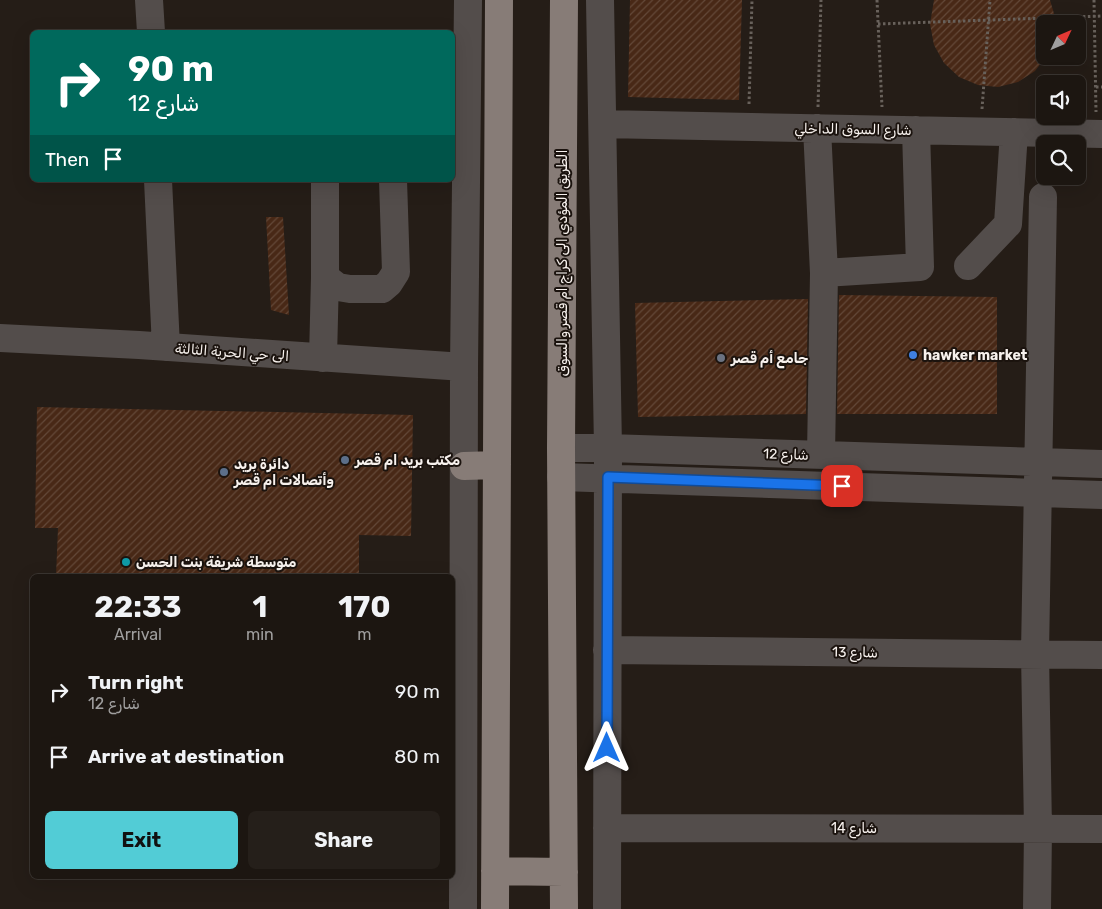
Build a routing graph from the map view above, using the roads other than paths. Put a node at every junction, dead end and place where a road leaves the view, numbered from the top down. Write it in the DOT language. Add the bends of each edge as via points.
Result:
graph roads {
  1 [pos="149,0"];
  2 [pos="468,0"];
  3 [pos="499,0"];
  4 [pos="564,0"];
  5 [pos="600,0"];
  6 [pos="151,30"];
  7 [pos="460,41"];
  8 [pos="603,124"];
  9 [pos="817,128"];
  10 [pos="916,130"];
  11 [pos="1014,132"];
  12 [pos="1100,134"];
  13 [pos="158,182"];
  14 [pos="325,182"];
  15 [pos="392,182"];
  16 [pos="1043,197"];
  17 [pos="968,266"];
  18 [pos="824,273"];
  19 [pos="325,277"];
  20 [pos="0,338"];
  21 [pos="166,347"];
  22 [pos="323,358"];
  23 [pos="464,367"];
  24 [pos="561,448"];
  25 [pos="608,448"];
  26 [pos="821,455"];
  27 [pos="1038,462"];
  28 [pos="1102,464"];
  29 [pos="464,466"];
  30 [pos="497,466"];
  31 [pos="561,477"];
  32 [pos="608,477"];
  33 [pos="1037,492"];
  34 [pos="1102,495"];
  35 [pos="607,650"];
  36 [pos="1035,654"];
  37 [pos="1102,655"];
  38 [pos="607,828"];
  39 [pos="1038,829"];
  40 [pos="1102,829"];
  41 [pos="495,871"];
  42 [pos="564,872"];
  43 [pos="464,909"];
  44 [pos="495,909"];
  45 [pos="564,909"];
  46 [pos="607,909"];
  47 [pos="1037,909"];
  1 -- 6 [label="street"];
  2 -- 7 [label="street"];
  3 -- 30 [label="main road"];
  4 -- 24 [label="main road, الطريق المؤدي الى كراج ام قصر والسوق"];
  5 -- 8 [label="street"];
  7 -- 23 [label="street"];
  8 -- 9 [label="street, شارع السوق الداخلي"];
  8 -- 25 [label="street"];
  9 -- 10 [label="street, شارع السوق الداخلي"];
  9 -- 18 [label="street"];
  10 -- 11 [label="street, شارع السوق الداخلي"];
  10 -- 18 [label="street" via="920,267"];
  11 -- 12 [label="street, شارع السوق الداخلي"];
  11 -- 17 [label="street" via="1008,224"];
  13 -- 21 [label="street"];
  14 -- 19 [label="street"];
  15 -- 19 [label="street" via="396,272 390,283 382,289 350,290 338,287"];
  16 -- 27 [label="street"];
  18 -- 26 [label="street"];
  19 -- 22 [label="street"];
  20 -- 21 [label="street, الى حي الحرية الثالثة"];
  21 -- 22 [label="street, الى حي الحرية الثالثة"];
  22 -- 23 [label="street, الى حي الحرية الثالثة"];
  23 -- 29 [label="street"];
  24 -- 25 [label="street, شارع 12"];
  24 -- 31 [label="main road, الطريق المؤدي الى كراج ام قصر والسوق"];
  25 -- 26 [label="street, شارع 12"];
  25 -- 32 [label="street"];
  26 -- 27 [label="street, شارع 12"];
  27 -- 28 [label="street, شارع 12"];
  27 -- 33 [label="street"];
  29 -- 30 [label="main road"];
  29 -- 43 [label="street"];
  30 -- 41 [label="main road"];
  31 -- 32 [label="street"];
  31 -- 42 [label="main road, الطريق المؤدي الى كراج ام قصر والسوق"];
  32 -- 33 [label="street"];
  32 -- 35 [label="street"];
  33 -- 34 [label="street"];
  33 -- 36 [label="street"];
  35 -- 36 [label="street, شارع 13"];
  35 -- 38 [label="street"];
  36 -- 37 [label="street, شارع 13"];
  36 -- 39 [label="street"];
  38 -- 39 [label="street, شارع 14"];
  38 -- 46 [label="street"];
  39 -- 40 [label="street, شارع 14"];
  39 -- 47 [label="street"];
  41 -- 42 [label="main road"];
  41 -- 44 [label="main road"];
  42 -- 45 [label="main road, الطريق المؤدي الى كراج ام قصر والسوق"];
}
